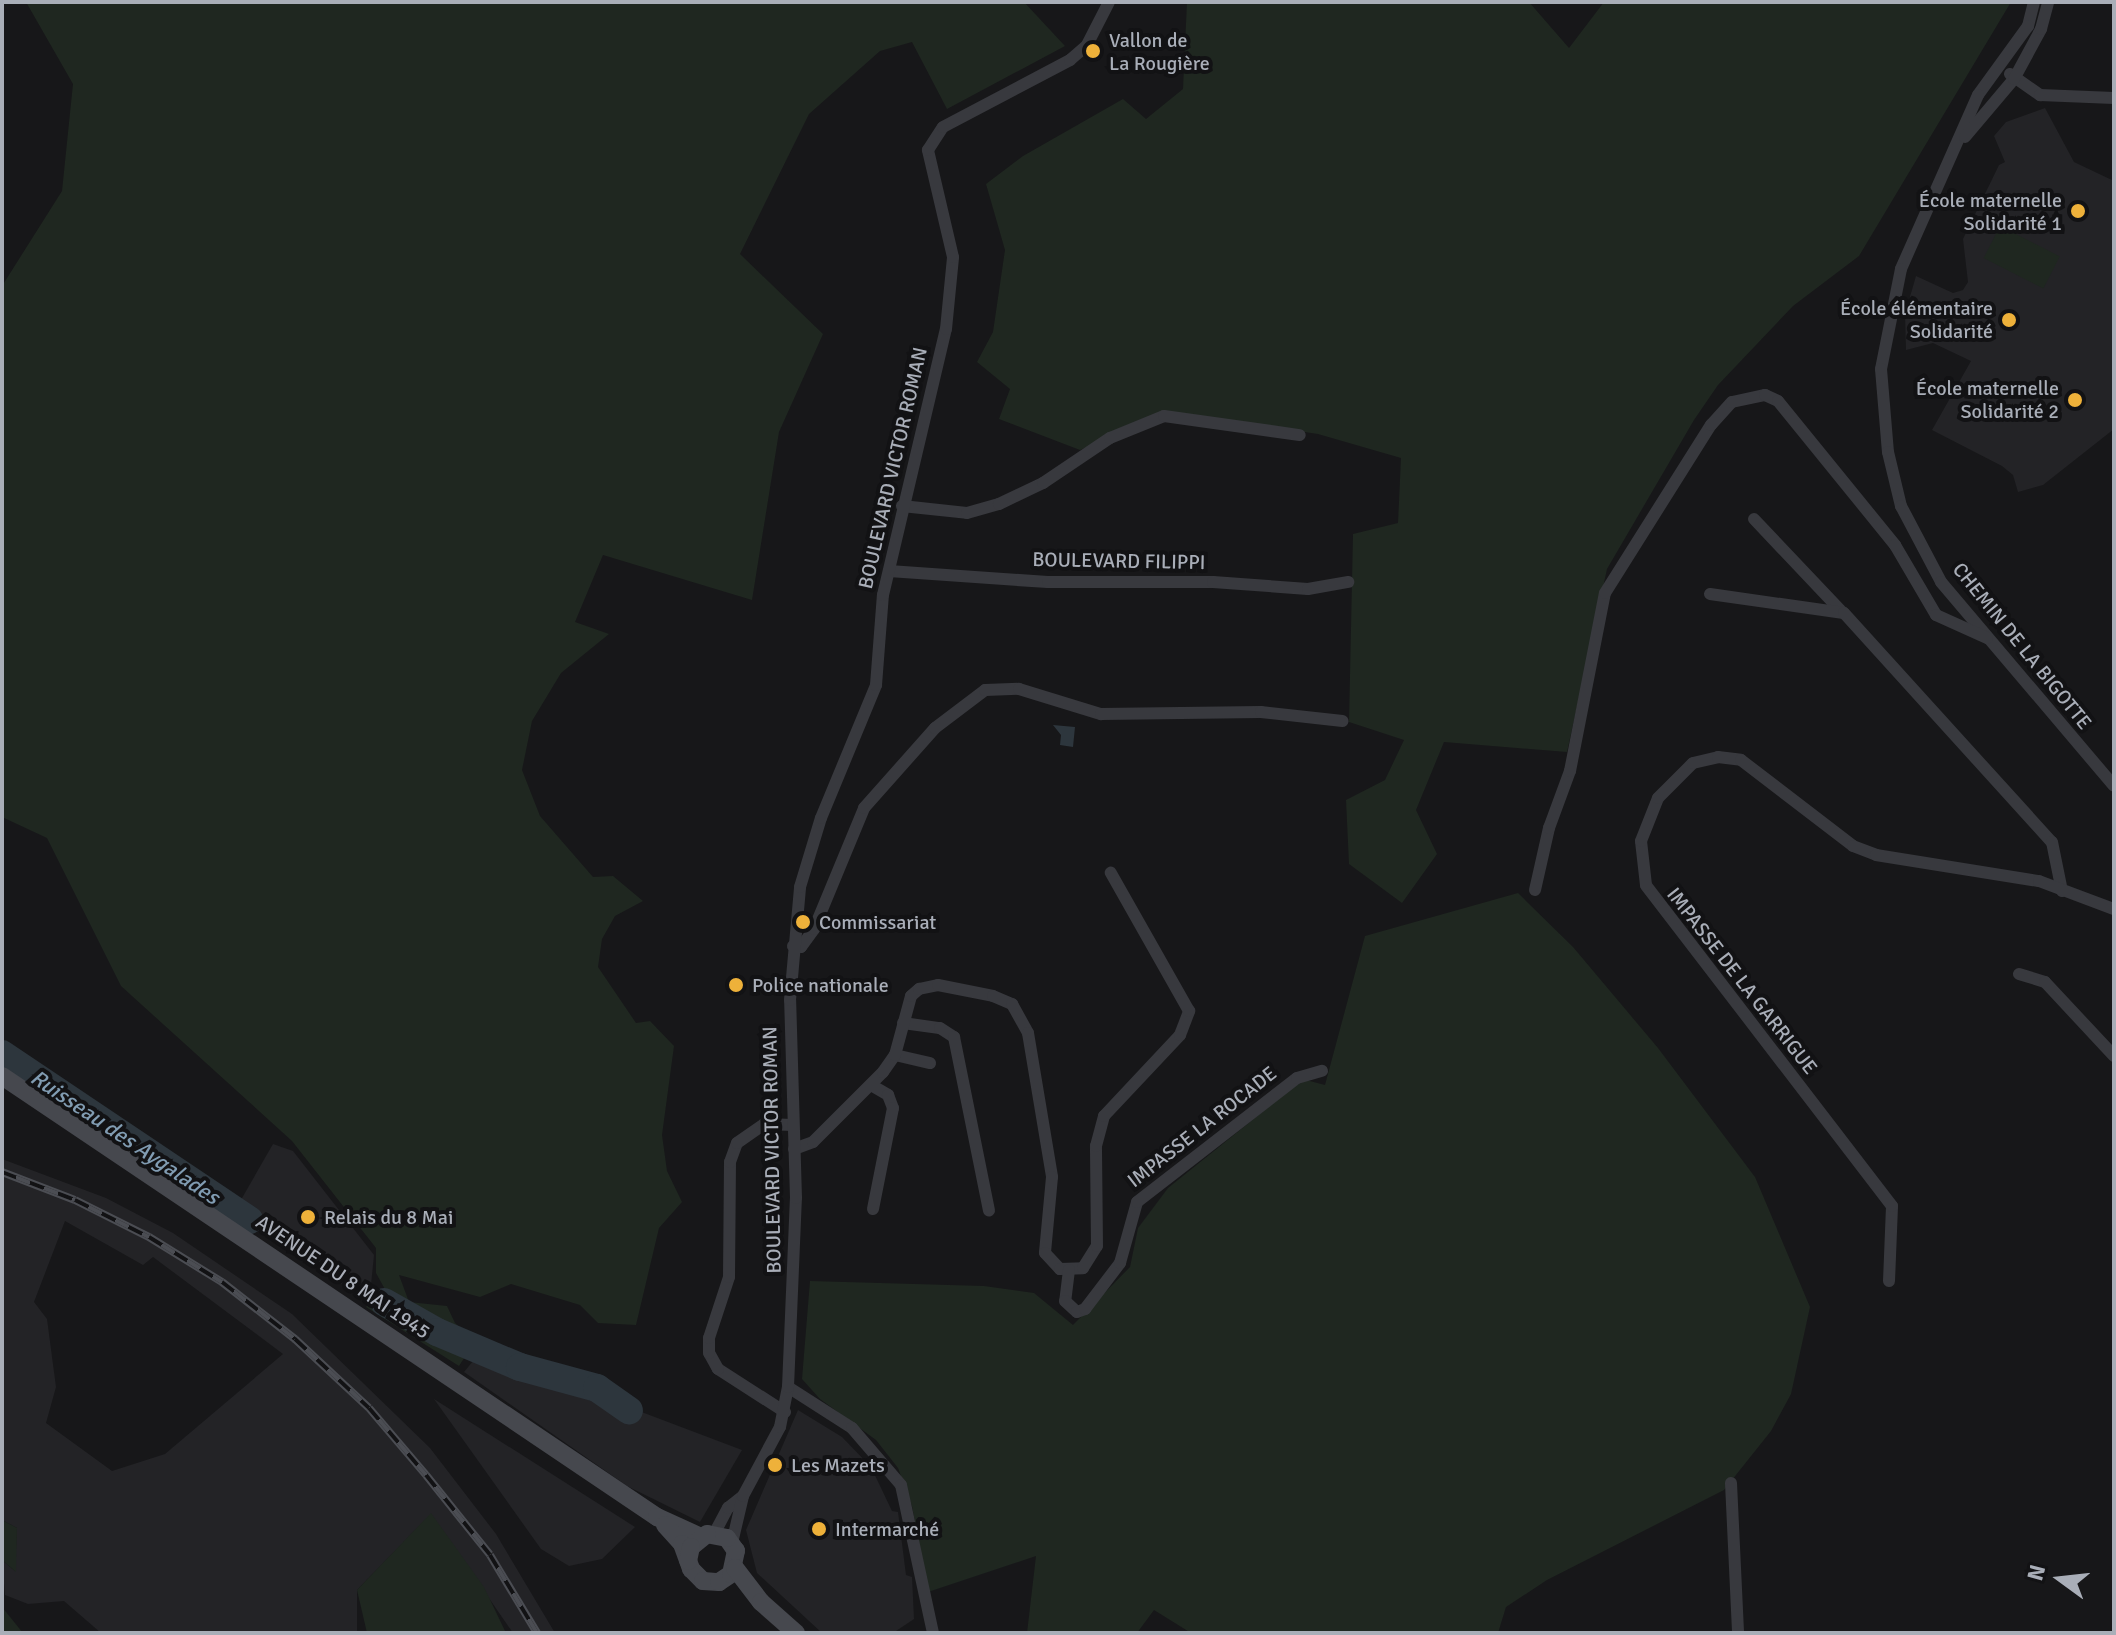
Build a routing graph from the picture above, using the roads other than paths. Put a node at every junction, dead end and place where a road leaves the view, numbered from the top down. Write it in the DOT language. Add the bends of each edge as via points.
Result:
graph roads {
  1 [pos="1109,2"];
  2 [pos="2034,2"];
  3 [pos="2048,2"];
  4 [pos="2002,67"];
  5 [pos="2014,79"];
  6 [pos="2114,98"];
  7 [pos="1951,155"];
  8 [pos="1300,435"];
  9 [pos="902,506"];
  10 [pos="1754,519"];
  11 [pos="889,571"];
  12 [pos="1348,582"];
  13 [pos="1710,594"];
  14 [pos="1844,613"];
  15 [pos="1987,638"];
  16 [pos="1343,721"];
  17 [pos="2114,786"];
  18 [pos="1111,873"];
  19 [pos="1535,890"];
  20 [pos="2062,891"];
  21 [pos="2114,909"];
  22 [pos="793,946"];
  23 [pos="2019,974"];
  24 [pos="903,1023"];
  25 [pos="895,1055"];
  26 [pos="2114,1056"];
  27 [pos="930,1063"];
  28 [pos="1322,1071"];
  29 [pos="2,1076"];
  30 [pos="871,1085"];
  31 [pos="793,1125"];
  32 [pos="794,1149"];
  33 [pos="873,1209"];
  34 [pos="989,1210"];
  35 [pos="1069,1270"];
  36 [pos="1889,1281"];
  37 [pos="788,1387"];
  38 [pos="785,1412"];
  39 [pos="1731,1483"];
  40 [pos="743,1496"];
  41 [pos="657,1517"];
  42 [pos="707,1535"];
  43 [pos="732,1543"];
  44 [pos="688,1561"];
  45 [pos="735,1568"];
  46 [pos="719,1582"];
  47 [pos="761,1602"];
  48 [pos="796,1633"];
  49 [pos="933,1633"];
  50 [pos="1738,1633"];
  1 -- 9 [label="street, BOULEVARD VICTOR ROMAN" via="1087,45 1070,60 933,136 929,165 949,232 952,283 946,329"];
  2 -- 4 [label="street, CHEMIN DE LA BIGOTTE" via="2028,26"];
  3 -- 5 [label="street, CHEMIN DE LA BIGOTTE" via="2041,29"];
  4 -- 5 [label="street"];
  4 -- 7 [label="street, CHEMIN DE LA BIGOTTE" via="1978,95"];
  5 -- 6 [label="street" via="2040,95"];
  5 -- 7 [label="street, CHEMIN DE LA BIGOTTE"];
  7 -- 15 [label="street, CHEMIN DE LA BIGOTTE" via="1891,302 1881,369 1883,399 1901,506 1941,582"];
  8 -- 9 [label="street" via="1164,416 1110,438 1043,483 999,504 967,513"];
  9 -- 11 [label="street, BOULEVARD VICTOR ROMAN"];
  10 -- 14 [label="street"];
  11 -- 12 [label="street, BOULEVARD FILIPPI" via="1048,582 1213,582 1308,589"];
  11 -- 22 [label="street, BOULEVARD VICTOR ROMAN" via="876,685 808,857"];
  13 -- 14 [label="street"];
  14 -- 20 [label="street" via="2052,842"];
  15 -- 17 [label="street, CHEMIN DE LA BIGOTTE"];
  15 -- 19 [label="street" via="1936,615 1895,545 1778,401 1765,395 1732,402 1711,425 1605,593 1570,771 1549,828"];
  16 -- 22 [label="street" via="1261,712 1101,714 1019,689 985,690 935,728 864,808 814,929 801,947"];
  18 -- 35 [label="street, IMPASSE LA ROCADE" via="1189,1011 1180,1035 1104,1116 1096,1146 1097,1246 1083,1268"];
  20 -- 21 [label="street, IMPASSE DE LA GARRIGUE"];
  20 -- 36 [label="street, IMPASSE DE LA GARRIGUE" via="2039,881 1864,851 1741,760 1718,757 1693,763 1675,777 1649,816 1641,841 1643,869 1657,905 1892,1206"];
  22 -- 31 [label="street, BOULEVARD VICTOR ROMAN"];
  23 -- 26 [label="street" via="2045,982"];
  24 -- 25 [label="street"];
  24 -- 34 [label="street" via="940,1028 954,1037"];
  24 -- 35 [label="street" via="911,996 938,985 993,996 1012,1004 1023,1017 1052,1177 1045,1253 1060,1269"];
  25 -- 27 [label="street"];
  25 -- 30 [label="street"];
  28 -- 35 [label="street, IMPASSE LA ROCADE" via="1297,1078 1137,1202 1120,1263 1085,1309 1077,1312 1065,1301"];
  29 -- 41 [label="main road, AVENUE DU 8 MAI 1945"];
  30 -- 32 [label="street" via="813,1142"];
  30 -- 33 [label="street" via="888,1095 893,1108"];
  31 -- 32 [label="street, BOULEVARD VICTOR ROMAN"];
  31 -- 38 [label="street" via="764,1124 737,1143 730,1162 729,1277 709,1338 709,1353 718,1369"];
  32 -- 37 [label="street, BOULEVARD VICTOR ROMAN"];
  37 -- 38 [label="street, BOULEVARD VICTOR ROMAN"];
  37 -- 49 [label="street" via="852,1428 901,1485"];
  38 -- 40 [label="street, BOULEVARD VICTOR ROMAN"];
  39 -- 50 [label="street"];
  40 -- 42 [label="street, BOULEVARD VICTOR ROMAN"];
  40 -- 43 [label="street, BOULEVARD VICTOR ROMAN"];
  41 -- 42 [label="main road, AVENUE DU 8 MAI 1945"];
  41 -- 44 [label="main road, AVENUE DU 8 MAI 1945" via="682,1544"];
  42 -- 43 [label="main road"];
  42 -- 44 [label="main road" via="691,1547"];
  43 -- 45 [label="main road"];
  44 -- 46 [label="main road" via="695,1576"];
  45 -- 46 [label="main road"];
  45 -- 47 [label="main road"];
  46 -- 47 [label="main road"];
  47 -- 48 [label="main road"];
}
